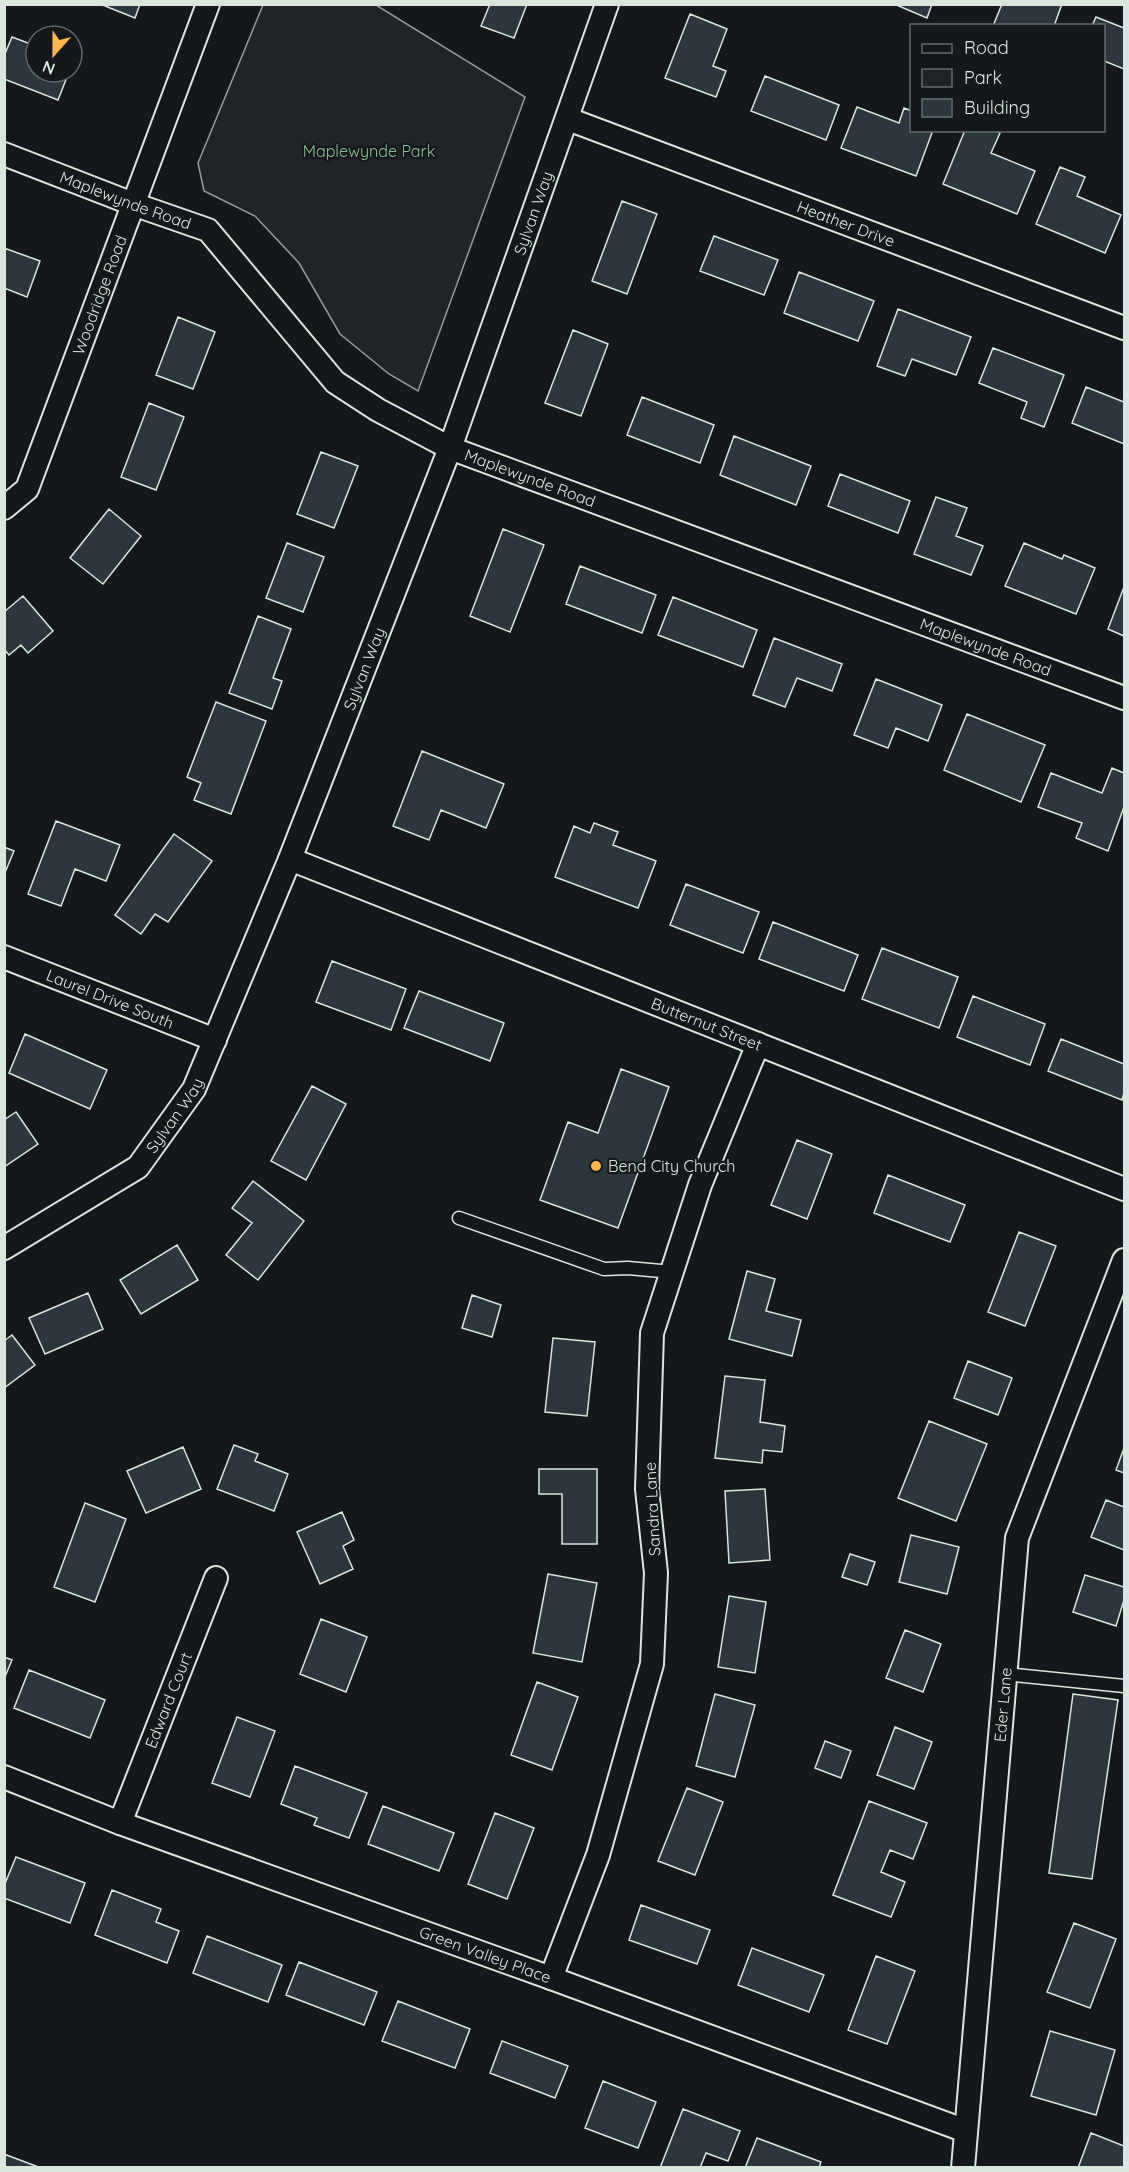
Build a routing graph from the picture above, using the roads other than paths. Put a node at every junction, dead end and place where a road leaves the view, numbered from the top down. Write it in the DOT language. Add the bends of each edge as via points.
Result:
graph roads {
  1 [pos="208,4"];
  2 [pos="607,4"];
  3 [pos="568,119"];
  4 [pos="4,154"];
  5 [pos="133,204"];
  6 [pos="1125,328"];
  7 [pos="450,448"];
  8 [pos="4,508"];
  9 [pos="1125,698"];
  10 [pos="290,859"];
  11 [pos="4,957"];
  12 [pos="214,1040"];
  13 [pos="758,1044"];
  14 [pos="1125,1189"];
  15 [pos="459,1218"];
  16 [pos="4,1248"];
  17 [pos="1125,1260"];
  18 [pos="672,1272"];
  19 [pos="216,1578"];
  20 [pos="1005,1674"];
  21 [pos="1125,1686"];
  22 [pos="4,1777"];
  23 [pos="120,1823"];
  24 [pos="551,1978"];
  25 [pos="966,2131"];
  26 [pos="963,2168"];
  1 -- 5 [label="street, Woodridge Road"];
  2 -- 3 [label="street, Sylvan Way"];
  3 -- 6 [label="street, Heather Drive"];
  3 -- 7 [label="street, Sylvan Way"];
  4 -- 5 [label="street, Maplewynde Road"];
  5 -- 7 [label="street, Maplewynde Road" via="208,230 335,382"];
  5 -- 8 [label="street, Woodridge Road" via="27,489"];
  7 -- 9 [label="street, Maplewynde Road"];
  7 -- 10 [label="street, Sylvan Way"];
  10 -- 12 [label="street, Sylvan Way"];
  10 -- 13 [label="street, Butternut Street"];
  11 -- 12 [label="street, Laurel Drive South"];
  12 -- 16 [label="street, Sylvan Way" via="194,1089 138,1167"];
  13 -- 14 [label="street, Butternut Street"];
  13 -- 18 [label="street, Sandra Lane" via="700,1185"];
  15 -- 18 [label="lane" via="604,1269"];
  17 -- 20 [label="street, Eder Lane" via="1017,1538"];
  18 -- 24 [label="street, Sandra Lane" via="652,1334 648,1489 656,1573 652,1664 598,1855"];
  19 -- 23 [label="street, Edward Court"];
  20 -- 21 [label="lane"];
  20 -- 25 [label="street, Eder Lane"];
  22 -- 23 [label="street, Green Valley Place"];
  23 -- 24 [label="street, Green Valley Place"];
  24 -- 25 [label="street, Green Valley Place"];
  25 -- 26 [label="street, Eder Lane"];
}
